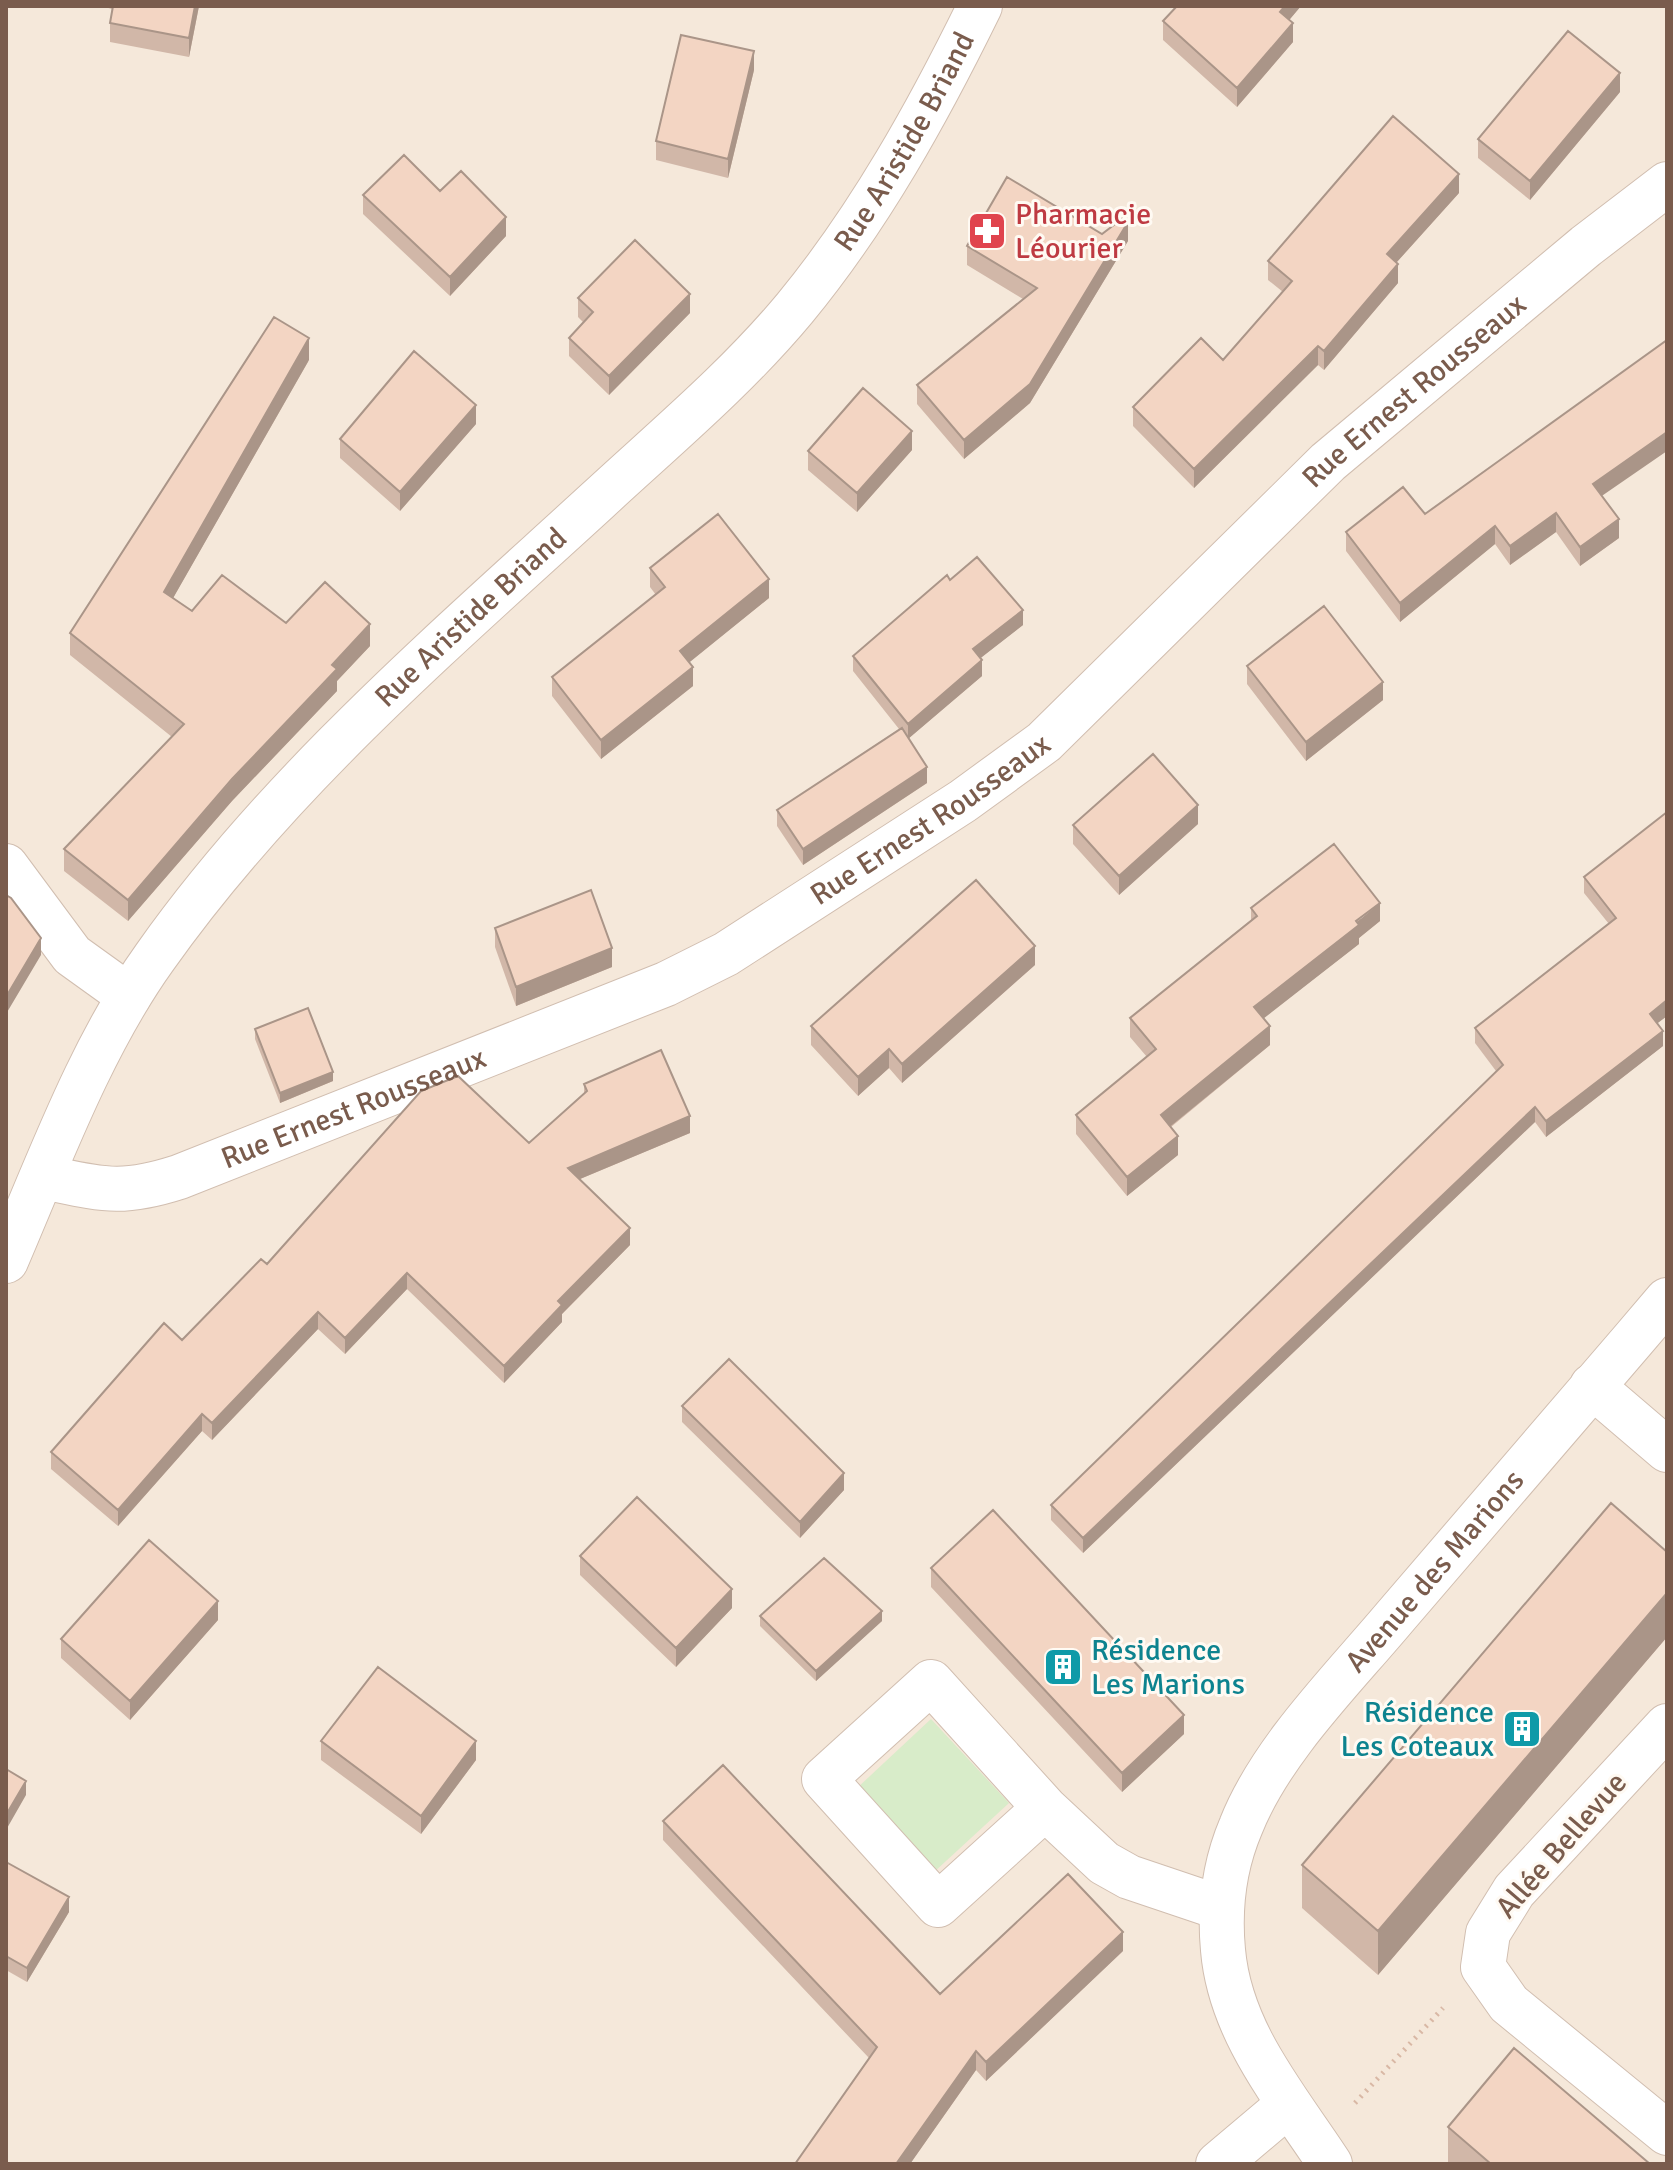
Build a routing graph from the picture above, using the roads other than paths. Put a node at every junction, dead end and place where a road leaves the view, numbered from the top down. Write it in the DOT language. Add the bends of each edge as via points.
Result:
graph roads {
  1 [pos="980,6"];
  2 [pos="1667,184"];
  3 [pos="6,866"];
  4 [pos="129,996"];
  5 [pos="43,1177"];
  6 [pos="6,1261"];
  7 [pos="1667,1300"];
  8 [pos="1592,1386"];
  9 [pos="1667,1450"];
  10 [pos="1667,1726"];
  11 [pos="1045,1808"];
  12 [pos="1221,1908"];
  13 [pos="1288,2105"];
  14 [pos="1667,2133"];
  15 [pos="1326,2158"];
  16 [pos="1218,2164"];
  1 -- 4 [label="street, Rue Aristide Briand" via="887,176 796,307 717,391 348,733 223,868"];
  2 -- 5 [label="street, Rue Ernest Rousseaux" via="1328,462 1044,742 963,801 726,954 666,984 179,1177 131,1191"];
  3 -- 4 [label="street" via="72,955"];
  4 -- 5 [label="street, Rue Aristide Briand"];
  5 -- 6 [label="street, Rue Aristide Briand"];
  7 -- 8 [label="street, Avenue des Marions"];
  8 -- 9 [label="street"];
  8 -- 12 [label="street, Avenue des Marions" via="1288,1748 1241,1824 1226,1869"];
  10 -- 14 [label="street, Allée Bellevue" via="1514,1891 1488,1933 1483,1967 1509,2004"];
  11 -- 11 [label="street" via="931,1682 824,1779 938,1905"];
  11 -- 12 [label="street" via="1104,1863 1129,1877"];
  12 -- 13 [label="street, Avenue des Marions" via="1223,1953 1237,2006"];
  13 -- 15 [label="street, Avenue des Marions"];
  13 -- 16 [label="street"];
}
